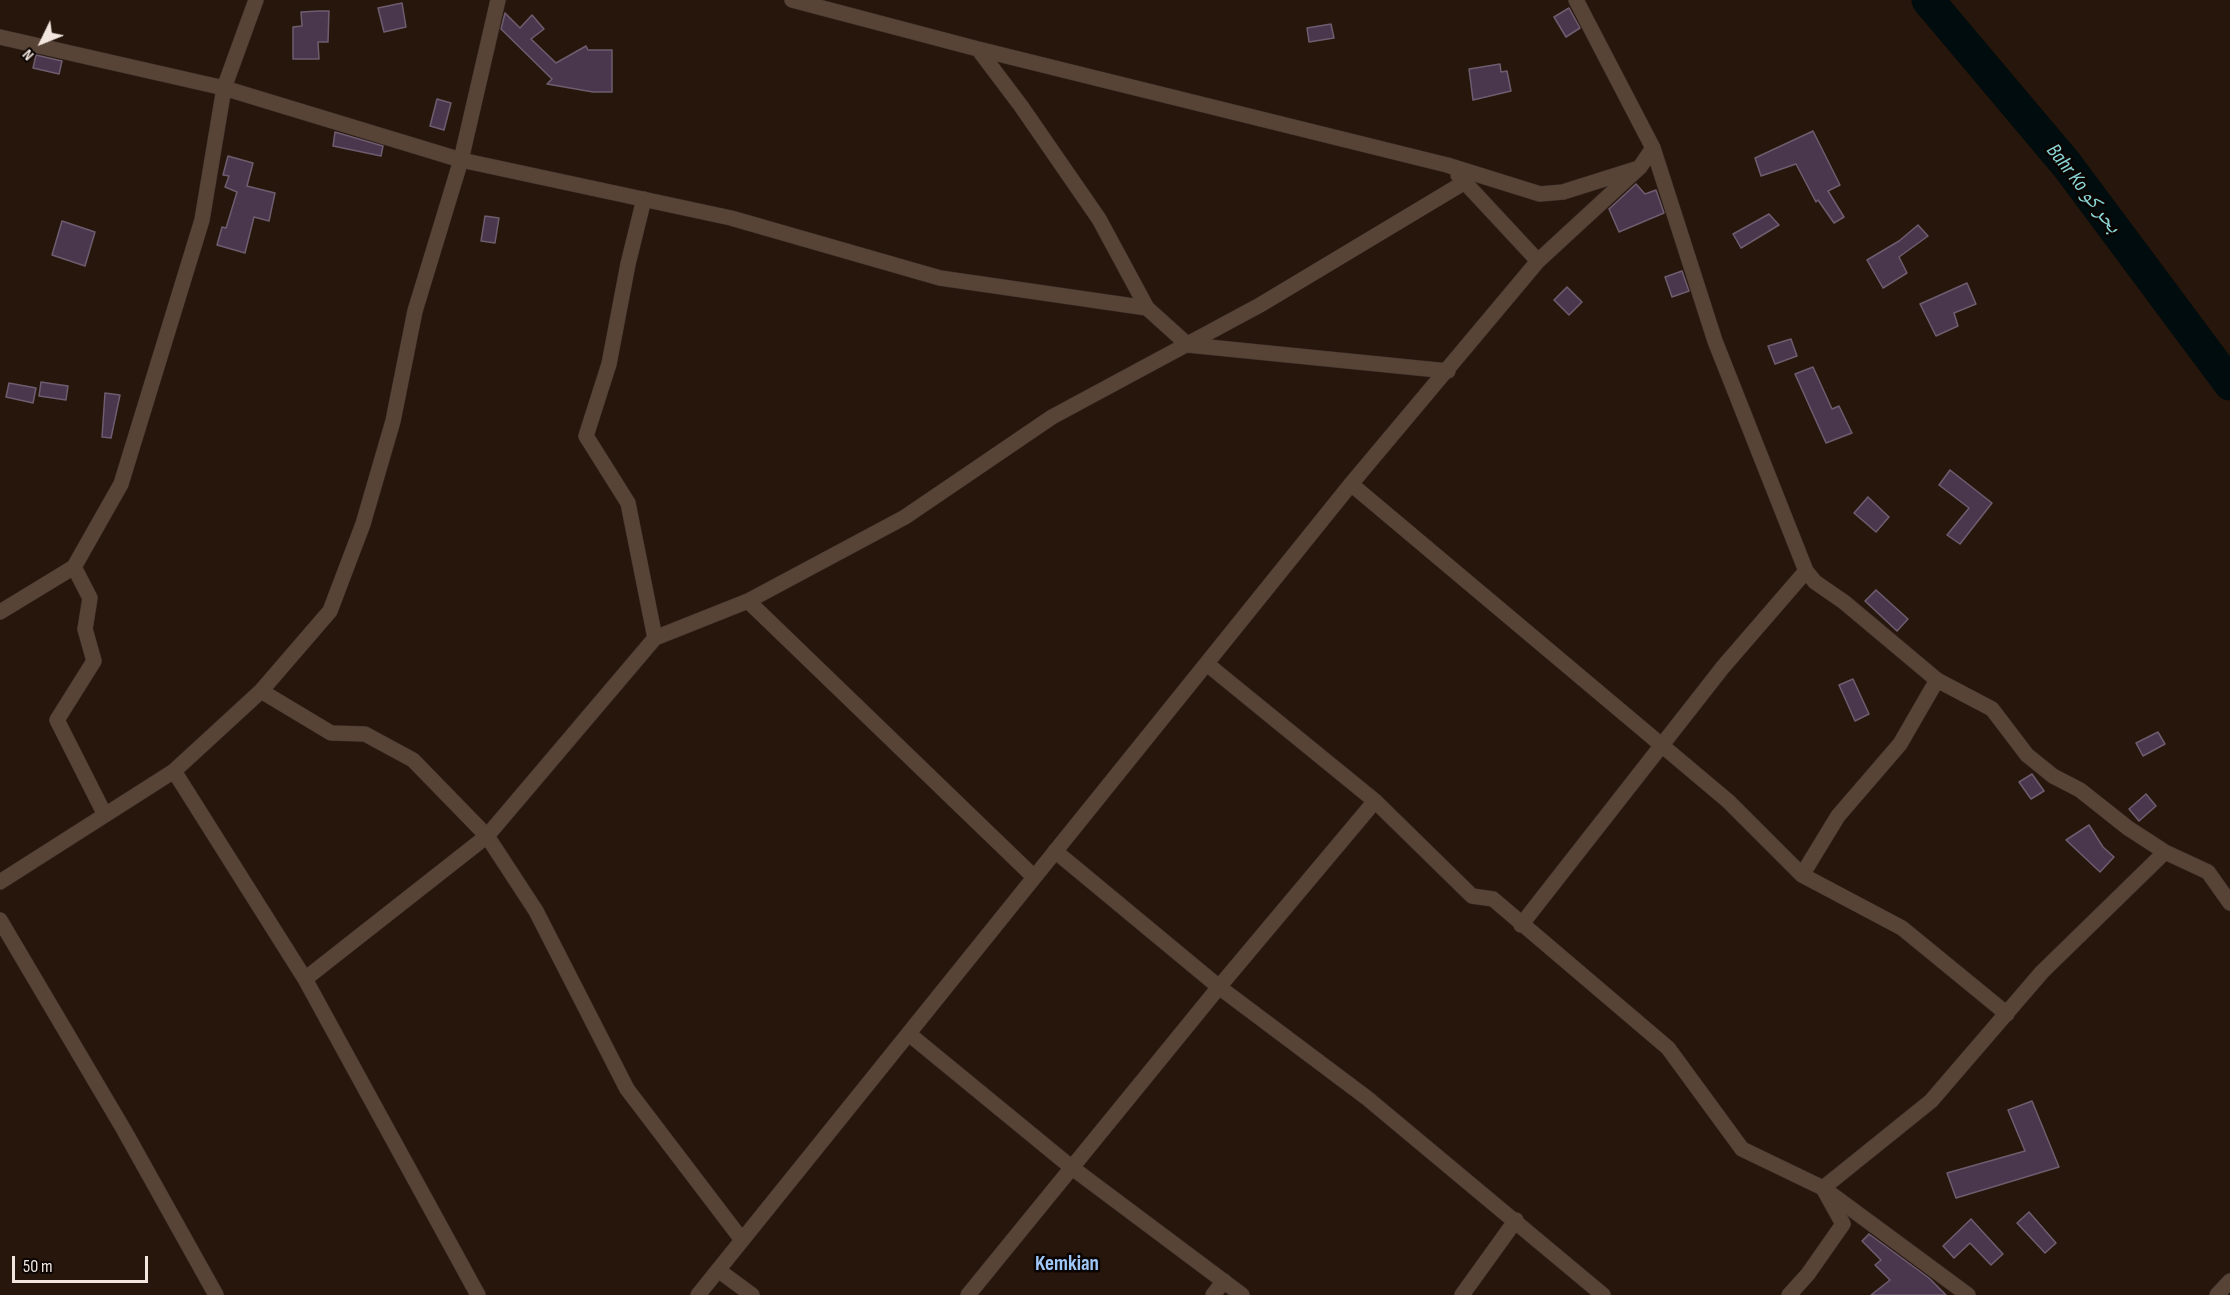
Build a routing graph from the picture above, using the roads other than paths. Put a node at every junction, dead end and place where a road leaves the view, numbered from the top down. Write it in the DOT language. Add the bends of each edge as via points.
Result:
graph roads {
  1 [pos="256,0"];
  2 [pos="498,0"];
  3 [pos="792,0"];
  4 [pos="1576,0"];
  5 [pos="0,37"];
  6 [pos="978,49"];
  7 [pos="224,88"];
  8 [pos="1653,148"];
  9 [pos="460,160"];
  10 [pos="1447,165"];
  11 [pos="1640,167"];
  12 [pos="1465,183"];
  13 [pos="644,200"];
  14 [pos="1538,261"];
  15 [pos="1147,308"];
  16 [pos="1188,345"];
  17 [pos="1448,371"];
  18 [pos="1351,484"];
  19 [pos="74,567"];
  20 [pos="1806,571"];
  21 [pos="748,601"];
  22 [pos="0,612"];
  23 [pos="655,638"];
  24 [pos="1207,664"];
  25 [pos="1937,680"];
  26 [pos="261,691"];
  27 [pos="1661,746"];
  28 [pos="174,771"];
  29 [pos="1375,801"];
  30 [pos="105,815"];
  31 [pos="487,836"];
  32 [pos="1055,851"];
  33 [pos="2165,852"];
  34 [pos="1802,875"];
  35 [pos="1034,877"];
  36 [pos="0,882"];
  37 [pos="2230,903"];
  38 [pos="0,920"];
  39 [pos="1521,926"];
  40 [pos="306,979"];
  41 [pos="1219,987"];
  42 [pos="2007,1014"];
  43 [pos="909,1034"];
  44 [pos="1071,1167"];
  45 [pos="1823,1188"];
  46 [pos="1516,1220"];
  47 [pos="742,1240"];
  48 [pos="718,1270"];
  49 [pos="1224,1281"];
  50 [pos="2230,1281"];
  51 [pos="216,1295"];
  52 [pos="478,1295"];
  53 [pos="698,1295"];
  54 [pos="752,1295"];
  55 [pos="968,1295"];
  56 [pos="1213,1295"];
  57 [pos="1242,1295"];
  58 [pos="1462,1295"];
  59 [pos="1603,1295"];
  60 [pos="1789,1295"];
  61 [pos="1968,1295"];
  62 [pos="2217,1295"];
  1 -- 7 [label="street"];
  2 -- 9 [label="street"];
  3 -- 6 [label="street"];
  4 -- 8 [label="street"];
  5 -- 7 [label="street"];
  6 -- 10 [label="street"];
  6 -- 15 [label="street" via="1099,219"];
  7 -- 9 [label="street"];
  7 -- 19 [label="street" via="202,220 121,484"];
  8 -- 11 [label="street"];
  8 -- 20 [label="street" via="1715,341"];
  9 -- 13 [label="street"];
  9 -- 26 [label="street" via="415,311 393,421 363,524 330,611"];
  10 -- 11 [label="street" via="1540,194 1563,192"];
  10 -- 12 [label="street"];
  11 -- 14 [label="street"];
  12 -- 14 [label="street"];
  12 -- 16 [label="street"];
  13 -- 15 [label="street" via="731,218 940,278"];
  13 -- 23 [label="street" via="609,364 586,436 628,503"];
  14 -- 17 [label="street"];
  15 -- 16 [label="street"];
  16 -- 17 [label="street"];
  16 -- 21 [label="street" via="1052,417 905,517"];
  17 -- 18 [label="street"];
  18 -- 24 [label="street"];
  18 -- 27 [label="street"];
  19 -- 22 [label="street"];
  19 -- 30 [label="street" via="90,598 85,629 94,661 57,720"];
  20 -- 25 [label="street"];
  20 -- 27 [label="street"];
  21 -- 23 [label="street"];
  21 -- 35 [label="street"];
  23 -- 31 [label="street"];
  24 -- 29 [label="street"];
  24 -- 32 [label="street"];
  25 -- 33 [label="street" via="1992,709 2027,756"];
  25 -- 34 [label="street" via="1900,744 1838,816"];
  26 -- 28 [label="street"];
  26 -- 31 [label="street" via="331,733 365,734 413,760"];
  27 -- 34 [label="street" via="1728,801"];
  27 -- 39 [label="street"];
  28 -- 30 [label="street"];
  28 -- 40 [label="street"];
  29 -- 39 [label="street" via="1472,896 1492,899"];
  29 -- 41 [label="street"];
  30 -- 36 [label="street"];
  31 -- 40 [label="street"];
  31 -- 47 [label="street" via="536,911 627,1089"];
  32 -- 35 [label="street"];
  32 -- 41 [label="street"];
  33 -- 37 [label="street" via="2208,872"];
  33 -- 42 [label="street" via="2042,972"];
  34 -- 42 [label="street" via="1902,928"];
  35 -- 43 [label="street"];
  38 -- 51 [label="street"];
  39 -- 45 [label="street" via="1668,1048 1742,1149"];
  40 -- 52 [label="street"];
  41 -- 44 [label="street"];
  41 -- 46 [label="street" via="1367,1098"];
  42 -- 45 [label="street" via="1931,1101"];
  43 -- 44 [label="street"];
  43 -- 47 [label="street"];
  44 -- 49 [label="street"];
  44 -- 55 [label="street"];
  45 -- 60 [label="street" via="1844,1224"];
  45 -- 61 [label="street"];
  46 -- 58 [label="street"];
  46 -- 59 [label="street"];
  47 -- 48 [label="street"];
  48 -- 53 [label="street"];
  48 -- 54 [label="street"];
  49 -- 56 [label="street"];
  49 -- 57 [label="street"];
  50 -- 62 [label="street"];
}
